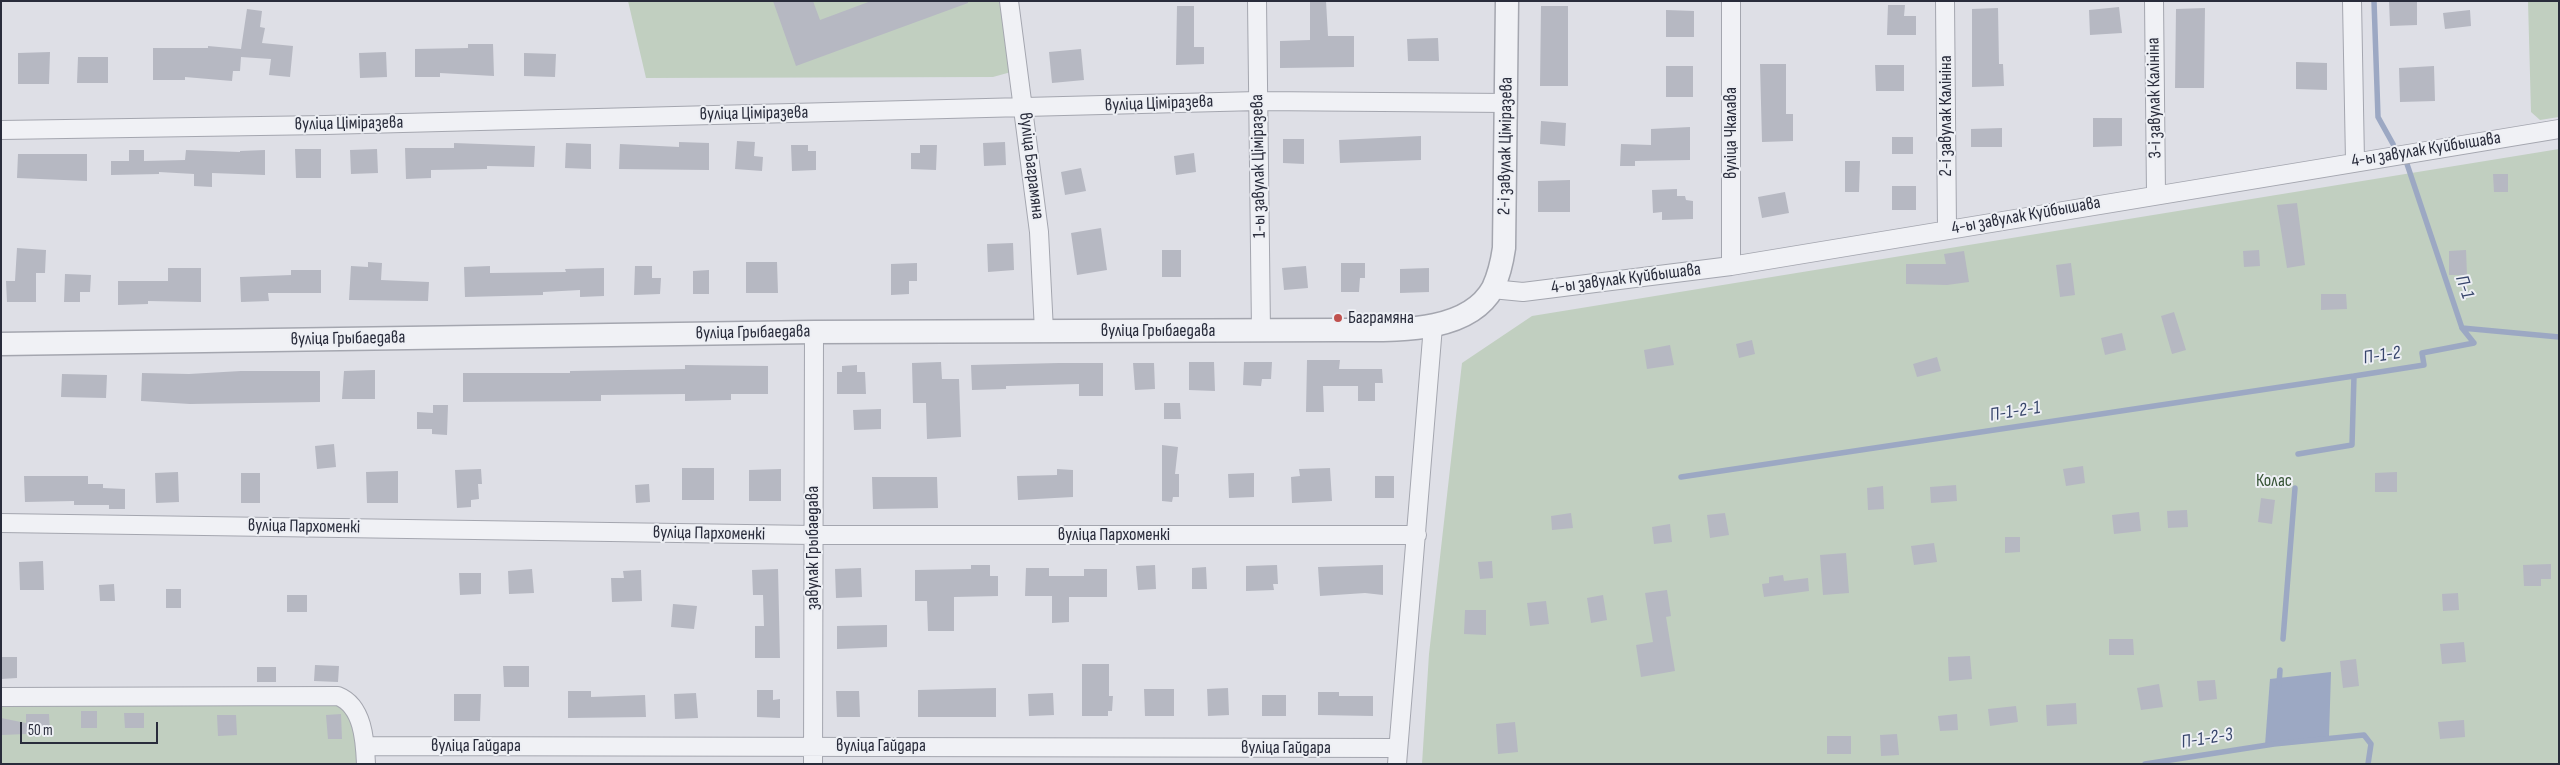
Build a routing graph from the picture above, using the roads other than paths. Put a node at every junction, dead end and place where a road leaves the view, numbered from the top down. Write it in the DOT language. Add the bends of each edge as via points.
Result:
graph roads {
  1 [pos="1009,1"];
  2 [pos="1257,1"];
  3 [pos="1507,1"];
  4 [pos="1730,1"];
  5 [pos="1945,1"];
  6 [pos="2154,1"];
  7 [pos="2352,1"];
  8 [pos="1258,101"];
  9 [pos="1507,103"];
  10 [pos="1023,108"];
  11 [pos="2559,129"];
  12 [pos="1,130"];
  13 [pos="2355,161"];
  14 [pos="2156,194"];
  15 [pos="1947,230"];
  16 [pos="1732,266"];
  17 [pos="1492,289"];
  18 [pos="1433,326"];
  19 [pos="1044,331"];
  20 [pos="1261,331"];
  21 [pos="814,332"];
  22 [pos="1,344"];
  23 [pos="1,523"];
  24 [pos="813,535"];
  25 [pos="1417,535"];
  26 [pos="1,697"];
  27 [pos="814,746"];
  28 [pos="366,755"];
  29 [pos="1397,756"];
  30 [pos="813,764"];
  1 -- 10 [label="street, вуліца Баграмяна"];
  2 -- 8 [label="street, 1-ы завулак Ціміразева"];
  3 -- 9 [label="street, 2-і завулак Ціміразева"];
  4 -- 16 [label="street, вуліца Чкалава"];
  5 -- 15 [label="street, 2-і завулак Калініна"];
  6 -- 14 [label="street, 3-і завулак Калініна"];
  7 -- 13 [label="street"];
  8 -- 9 [label="street, вуліца Ціміразева"];
  8 -- 10 [label="street, вуліца Ціміразева"];
  8 -- 20 [label="street, 1-ы завулак Ціміразева"];
  9 -- 17 [label="street, 2-і завулак Ціміразева" via="1504,248"];
  10 -- 12 [label="street, вуліца Ціміразева"];
  10 -- 19 [label="street, вуліца Баграмяна" via="1039,232"];
  11 -- 13 [label="street, 4-ы завулак Куйбышава"];
  13 -- 14 [label="street, 4-ы завулак Куйбышава"];
  14 -- 15 [label="street, 4-ы завулак Куйбышава"];
  15 -- 16 [label="street, 4-ы завулак Куйбышава"];
  16 -- 17 [label="street, 4-ы завулак Куйбышава" via="1524,292"];
  17 -- 18 [label="street, вуліца Грыбаедава" via="1477,307 1454,320"];
  18 -- 20 [label="street, вуліца Грыбаедава"];
  18 -- 25 [label="street"];
  19 -- 20 [label="street, вуліца Грыбаедава"];
  19 -- 21 [label="street, вуліца Грыбаедава"];
  21 -- 22 [label="street, вуліца Грыбаедава"];
  21 -- 24 [label="street, завулак Грыбаедава"];
  23 -- 24 [label="street, вуліца Пархоменкі"];
  24 -- 25 [label="street, вуліца Пархоменкі"];
  24 -- 27 [label="street, завулак Грыбаедава"];
  25 -- 29 [label="street"];
  26 -- 28 [label="street" via="338,696 353,707"];
  27 -- 28 [label="street, вуліца Гайдара"];
  27 -- 29 [label="street, вуліца Гайдара"];
  27 -- 30 [label="street, завулак Грыбаедава"];
}
